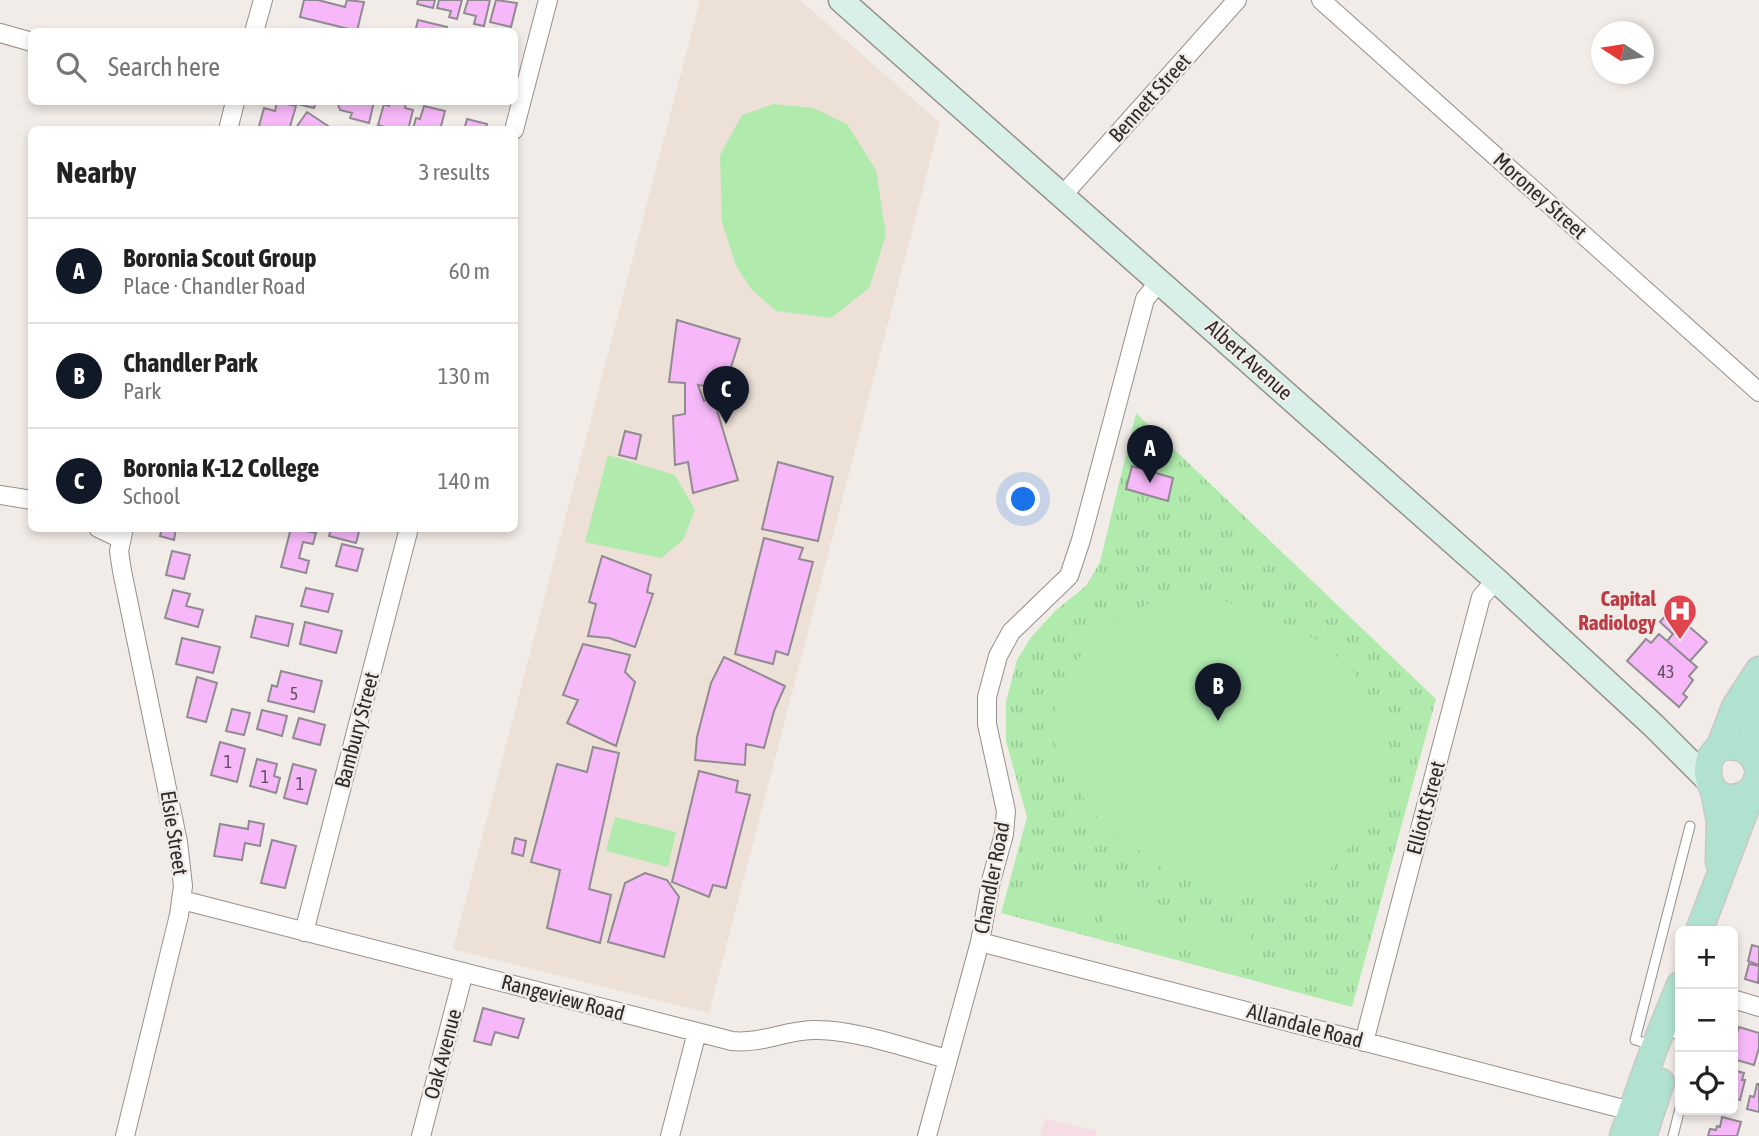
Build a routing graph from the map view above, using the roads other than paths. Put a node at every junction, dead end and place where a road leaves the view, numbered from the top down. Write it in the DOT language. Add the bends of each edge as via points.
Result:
graph roads {
  1 [pos="263,0"];
  2 [pos="548,0"];
  3 [pos="841,0"];
  4 [pos="1237,0"];
  5 [pos="1321,0"];
  6 [pos="255,28"];
  7 [pos="0,33"];
  8 [pos="28,41"];
  9 [pos="234,105"];
  10 [pos="229,126"];
  11 [pos="515,126"];
  12 [pos="1062,196"];
  13 [pos="1160,281"];
  14 [pos="1759,392"];
  15 [pos="0,495"];
  16 [pos="28,499"];
  17 [pos="409,532"];
  18 [pos="122,534"];
  19 [pos="1496,580"];
  20 [pos="1759,670"];
  21 [pos="1759,695"];
  22 [pos="1653,725"];
  23 [pos="1717,751"];
  24 [pos="1756,774"];
  25 [pos="1711,785"];
  26 [pos="1690,826"];
  27 [pos="1718,876"];
  28 [pos="182,900"];
  29 [pos="1701,926"];
  30 [pos="304,932"];
  31 [pos="980,942"];
  32 [pos="464,972"];
  33 [pos="1679,989"];
  34 [pos="1738,1001"];
  35 [pos="1759,1007"];
  36 [pos="697,1032"];
  37 [pos="1670,1038"];
  38 [pos="1364,1042"];
  39 [pos="947,1059"];
  40 [pos="1678,1115"];
  41 [pos="1627,1124"];
  42 [pos="125,1136"];
  43 [pos="421,1136"];
  44 [pos="670,1136"];
  45 [pos="927,1136"];
  46 [pos="1643,1136"];
  47 [pos="1673,1136"];
  1 -- 6 [label="street"];
  2 -- 11 [label="street"];
  3 -- 12 [label="main road, Albert Avenue"];
  4 -- 12 [label="street, Bennett Street"];
  5 -- 14 [label="street, Moroney Street"];
  7 -- 8 [label="street"];
  9 -- 10 [label="street"];
  12 -- 13 [label="main road, Albert Avenue"];
  13 -- 19 [label="main road, Albert Avenue"];
  13 -- 31 [label="street, Chandler Road" via="1145,299 1069,576 1011,632 998,656 987,697 986,724 1006,811"];
  15 -- 16 [label="street"];
  17 -- 30 [label="street, Bambury Street"];
  18 -- 28 [label="street, Elsie Street" via="122,571 178,842"];
  19 -- 22 [label="main road, Albert Avenue"];
  19 -- 38 [label="street, Elliott Street" via="1481,597"];
  20 -- 23 [label="main road" via="1735,707"];
  21 -- 24 [label="main road" via="1752,715"];
  22 -- 23 [label="main road, Albert Avenue" via="1682,742"];
  22 -- 25 [label="main road, Albert Avenue"];
  23 -- 24 [label="main road" via="1744,749"];
  23 -- 25 [label="main road" via="1708,766"];
  24 -- 25 [label="main road" via="1735,798"];
  24 -- 27 [label="main road"];
  25 -- 27 [label="main road" via="1720,821"];
  26 -- 37 [label="lane" via="1635,1040"];
  27 -- 29 [label="main road"];
  28 -- 30 [label="street, Rangeview Road"];
  28 -- 42 [label="street, Elsie Street"];
  30 -- 32 [label="street, Rangeview Road"];
  31 -- 38 [label="street, Allandale Road"];
  31 -- 39 [label="street, Chandler Road"];
  32 -- 36 [label="street, Rangeview Road"];
  32 -- 43 [label="street, Oak Avenue"];
  33 -- 37 [label="main road"];
  34 -- 35 [label="street"];
  36 -- 39 [label="street, Rangeview Road" via="750,1043 820,1030"];
  36 -- 44 [label="street"];
  37 -- 41 [label="main road"];
  37 -- 46 [label="main road"];
  38 -- 41 [label="street, Allandale Road"];
  39 -- 45 [label="street, Chandler Road"];
  40 -- 47 [label="lane"];
}
